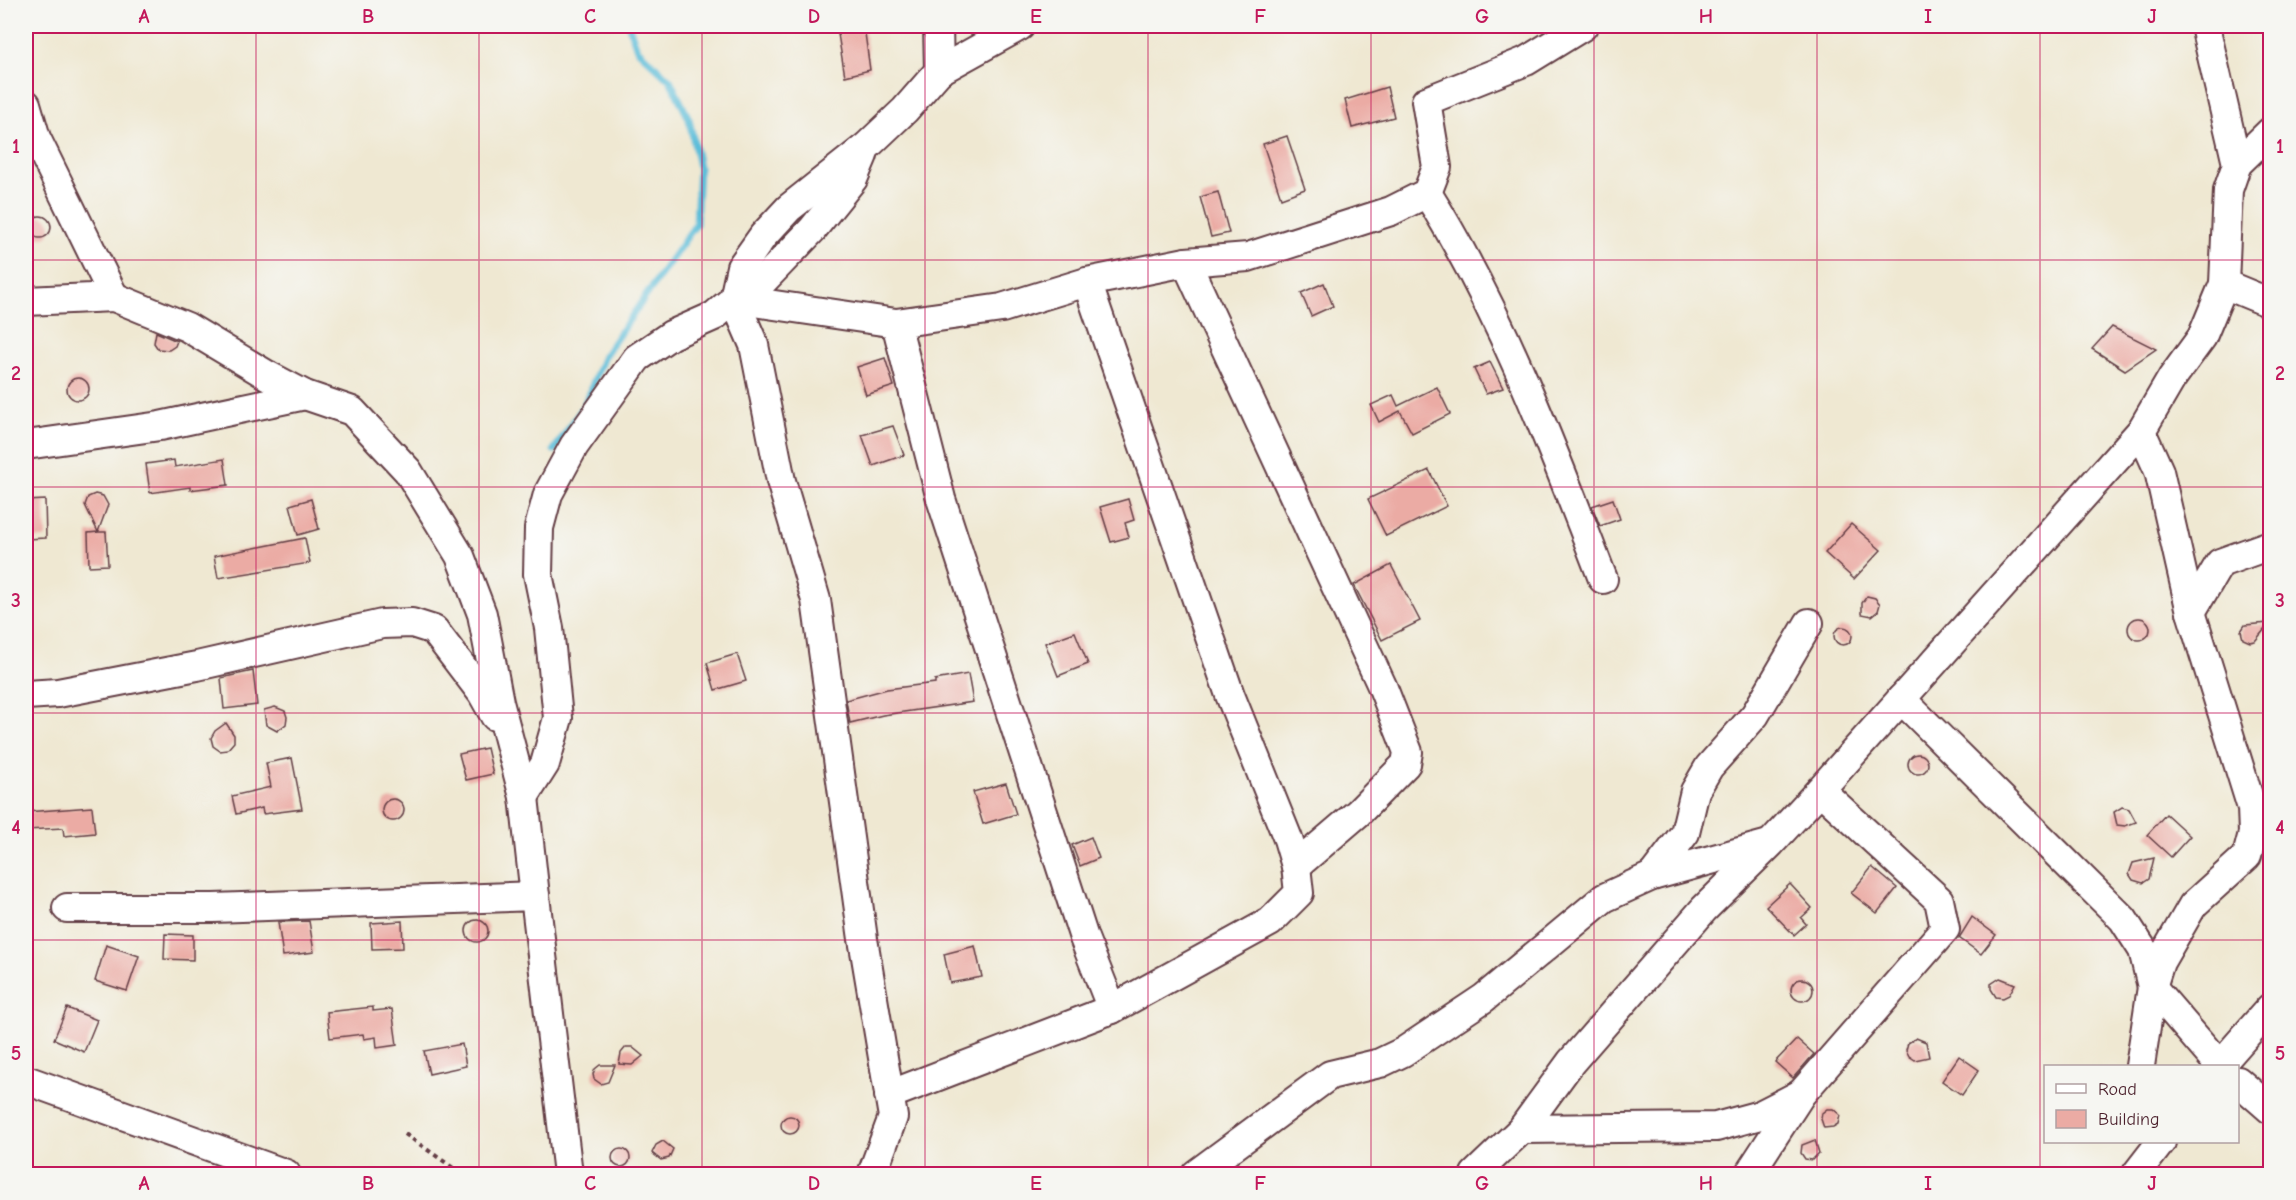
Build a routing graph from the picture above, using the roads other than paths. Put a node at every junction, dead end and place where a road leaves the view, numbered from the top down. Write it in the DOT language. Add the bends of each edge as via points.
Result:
graph roads {
  1 [pos="939,26"];
  2 [pos="1020,26"];
  3 [pos="1583,26"];
  4 [pos="2205,26"];
  5 [pos="939,71"];
  6 [pos="26,104"];
  7 [pos="2271,132"];
  8 [pos="2238,164"];
  9 [pos="1427,193"];
  10 [pos="1186,262"];
  11 [pos="1087,282"];
  12 [pos="2224,284"];
  13 [pos="114,297"];
  14 [pos="734,299"];
  15 [pos="26,301"];
  16 [pos="2271,303"];
  17 [pos="896,323"];
  18 [pos="305,395"];
  19 [pos="2142,431"];
  20 [pos="26,445"];
  21 [pos="2271,545"];
  22 [pos="1603,579"];
  23 [pos="2191,612"];
  24 [pos="1809,623"];
  25 [pos="26,694"];
  26 [pos="1901,699"];
  27 [pos="510,741"];
  28 [pos="1820,790"];
  29 [pos="524,797"];
  30 [pos="2271,810"];
  31 [pos="2253,832"];
  32 [pos="1771,843"];
  33 [pos="1296,866"];
  34 [pos="1652,876"];
  35 [pos="535,896"];
  36 [pos="67,908"];
  37 [pos="2152,987"];
  38 [pos="2271,1008"];
  39 [pos="1112,1009"];
  40 [pos="2140,1065"];
  41 [pos="2218,1065"];
  42 [pos="2220,1065"];
  43 [pos="26,1080"];
  44 [pos="2239,1082"];
  45 [pos="1801,1094"];
  46 [pos="889,1095"];
  47 [pos="2271,1109"];
  48 [pos="1522,1129"];
  49 [pos="2138,1143"];
  50 [pos="2160,1143"];
  51 [pos="286,1174"];
  52 [pos="568,1174"];
  53 [pos="873,1174"];
  54 [pos="1196,1174"];
  55 [pos="1475,1174"];
  56 [pos="1749,1174"];
  57 [pos="2136,1174"];
  1 -- 5 [label="street"];
  2 -- 5 [label="street"];
  3 -- 9 [label="street" via="1526,61 1426,101 1437,167"];
  4 -- 8 [label="street"];
  5 -- 14 [label="street" via="867,146 789,208 763,236 741,267"];
  6 -- 13 [label="street" via="36,138"];
  7 -- 8 [label="street"];
  8 -- 12 [label="street" via="2228,190"];
  9 -- 10 [label="street" via="1391,211 1248,257"];
  9 -- 22 [label="street" via="1456,238 1504,334"];
  10 -- 11 [label="street"];
  10 -- 33 [label="street" via="1378,678 1408,752 1398,775"];
  11 -- 17 [label="street" via="1002,308"];
  11 -- 33 [label="street" via="1230,695"];
  12 -- 16 [label="street"];
  12 -- 19 [label="street" via="2202,337 2172,378"];
  13 -- 15 [label="street"];
  13 -- 18 [label="street" via="187,327"];
  14 -- 17 [label="street"];
  14 -- 29 [label="street" via="714,316 671,335 637,358 574,446 548,494 539,528 538,574 549,628 558,718 545,764"];
  14 -- 46 [label="street" via="754,345 781,481 816,600"];
  17 -- 39 [label="street" via="941,499 1084,938"];
  18 -- 20 [label="street" via="160,426"];
  18 -- 27 [label="street" via="352,411 408,471 460,556 482,614"];
  19 -- 23 [label="street" via="2159,471"];
  19 -- 26 [label="street"];
  21 -- 23 [label="street" via="2220,563"];
  23 -- 31 [label="street" via="2252,808"];
  24 -- 34 [label="street" via="1755,716 1709,767 1695,791 1685,833"];
  25 -- 27 [label="street" via="58,693 382,624 412,623 434,630 482,693"];
  26 -- 28 [label="street"];
  26 -- 37 [label="street" via="2123,919 2143,950"];
  27 -- 29 [label="street"];
  28 -- 32 [label="street"];
  28 -- 45 [label="street" via="1939,900 1945,929"];
  29 -- 35 [label="street"];
  30 -- 31 [label="street"];
  31 -- 37 [label="street" via="2247,856 2193,905 2160,962"];
  32 -- 34 [label="street"];
  32 -- 48 [label="street" via="1704,909 1571,1062"];
  33 -- 39 [label="street" via="1299,893 1270,922"];
  34 -- 54 [label="street" via="1604,898 1484,998 1402,1052 1380,1063 1330,1075"];
  35 -- 36 [label="street" via="213,908"];
  35 -- 52 [label="street"];
  37 -- 40 [label="street"];
  37 -- 41 [label="street"];
  38 -- 42 [label="street"];
  39 -- 46 [label="street"];
  43 -- 51 [label="street"];
  44 -- 47 [label="street"];
  45 -- 48 [label="street" via="1760,1115 1716,1127"];
  45 -- 56 [label="street"];
  46 -- 53 [label="street" via="892,1117"];
  48 -- 55 [label="street"];
  49 -- 57 [label="street"];
  50 -- 57 [label="street"];
}
